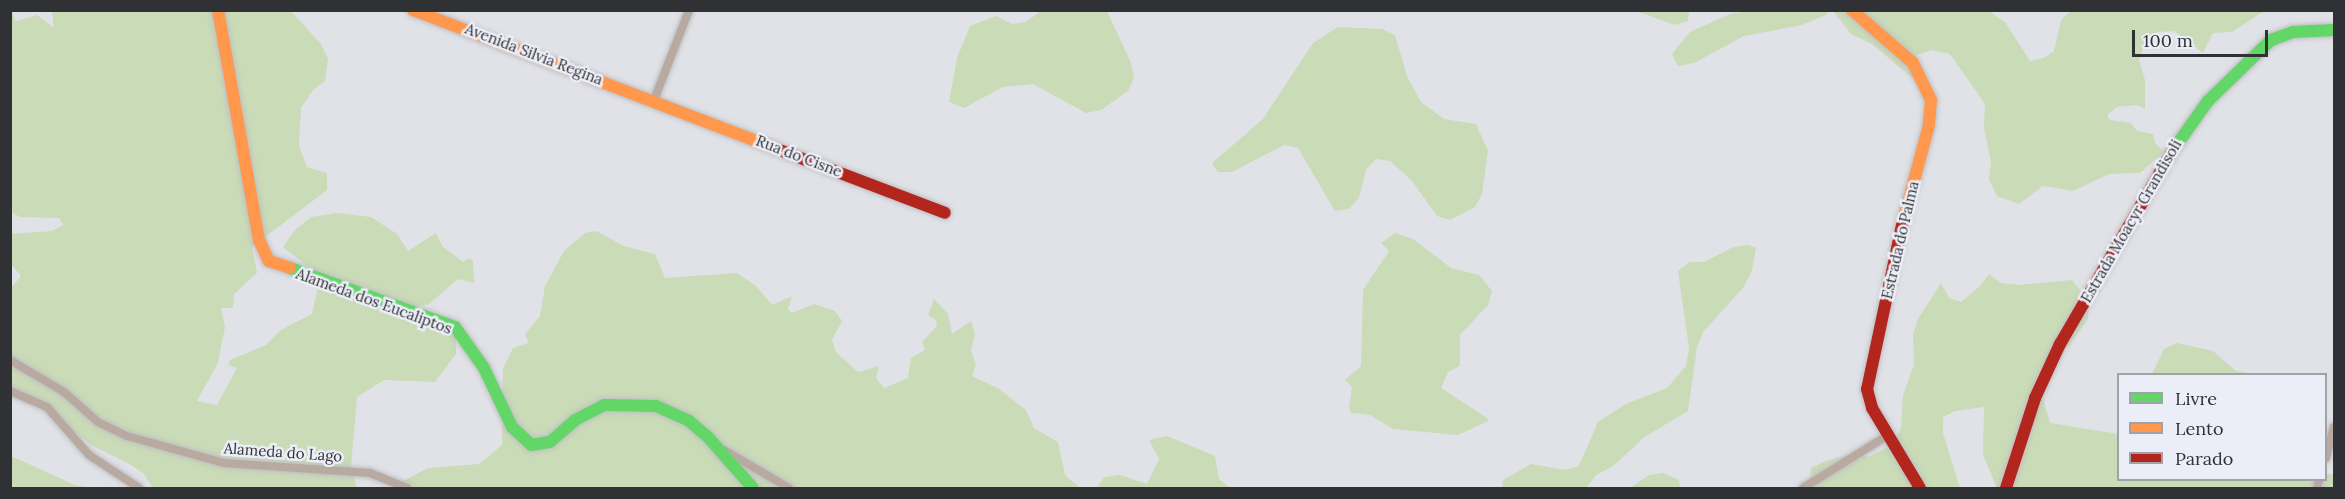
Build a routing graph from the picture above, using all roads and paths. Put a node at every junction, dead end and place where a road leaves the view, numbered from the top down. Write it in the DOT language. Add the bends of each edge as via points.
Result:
graph roads {
  1 [pos="218,10"];
  2 [pos="413,10"];
  3 [pos="689,10"];
  4 [pos="1852,10"];
  5 [pos="2334,30"];
  6 [pos="654,100"];
  7 [pos="945,213"];
  8 [pos="10,360"];
  9 [pos="10,391"];
  10 [pos="2334,427"];
  11 [pos="1888,435"];
  12 [pos="719,447"];
  13 [pos="2327,451"];
  14 [pos="139,489"];
  15 [pos="407,489"];
  16 [pos="753,489"];
  17 [pos="789,489"];
  18 [pos="1803,489"];
  19 [pos="1920,489"];
  20 [pos="2006,489"];
  1 -- 12 [label="street, Alameda dos Eucaliptos" via="259,240 269,261 455,327 484,368 512,428 531,445 550,442 590,411 620,403 672,412"];
  2 -- 6 [label="street, Avenida Silvia Regina"];
  3 -- 6 [label="street"];
  4 -- 11 [label="street, Estrada do Palma" via="1913,63 1931,100 1929,125 1868,380 1868,399"];
  5 -- 20 [label="street, Estrada Moacyr Grandisoli" via="2293,32 2271,40 2208,100 2178,140 2060,344 2035,398"];
  6 -- 7 [label="street, Rua do Cisne"];
  8 -- 15 [label="street, Alameda do Lago" via="64,392 98,422 176,451 224,463 370,473"];
  9 -- 14 [label="street" via="47,407 89,455"];
  10 -- 13 [label="street"];
  11 -- 18 [label="street"];
  11 -- 19 [label="street, Estrada do Palma"];
  12 -- 16 [label="street"];
  12 -- 17 [label="street"];
}
